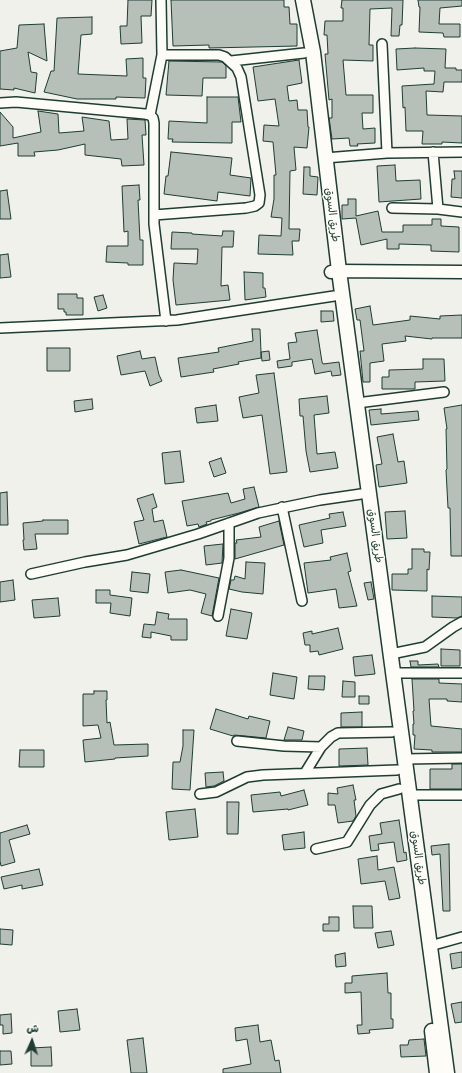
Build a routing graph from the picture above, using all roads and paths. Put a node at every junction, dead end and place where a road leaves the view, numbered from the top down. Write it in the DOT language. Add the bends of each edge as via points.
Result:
graph roads {
  1 [pos="161,0"];
  2 [pos="295,0"];
  3 [pos="303,0"];
  4 [pos="382,44"];
  5 [pos="304,53"];
  6 [pos="162,55"];
  7 [pos="231,61"];
  8 [pos="0,102"];
  9 [pos="150,115"];
  10 [pos="432,152"];
  11 [pos="462,152"];
  12 [pos="387,153"];
  13 [pos="325,158"];
  14 [pos="392,208"];
  15 [pos="438,209"];
  16 [pos="462,212"];
  17 [pos="154,215"];
  18 [pos="335,271"];
  19 [pos="462,272"];
  20 [pos="334,296"];
  21 [pos="166,321"];
  22 [pos="0,328"];
  23 [pos="444,392"];
  24 [pos="357,403"];
  25 [pos="361,494"];
  26 [pos="282,507"];
  27 [pos="229,523"];
  28 [pos="31,574"];
  29 [pos="302,601"];
  30 [pos="218,616"];
  31 [pos="462,622"];
  32 [pos="391,654"];
  33 [pos="393,673"];
  34 [pos="462,673"];
  35 [pos="392,732"];
  36 [pos="237,741"];
  37 [pos="321,747"];
  38 [pos="462,758"];
  39 [pos="401,765"];
  40 [pos="305,773"];
  41 [pos="404,792"];
  42 [pos="200,794"];
  43 [pos="462,795"];
  44 [pos="316,849"];
  45 [pos="462,937"];
  46 [pos="430,946"];
  47 [pos="437,1073"];
  48 [pos="447,1073"];
  1 -- 6 [label="street"];
  2 -- 5 [label="main road, طريق السوق"];
  3 -- 13 [label="main road, طريق السوق" via="313,52"];
  4 -- 12 [label="street"];
  5 -- 7 [label="street"];
  5 -- 18 [label="main road, طريق السوق"];
  6 -- 7 [label="street" via="219,55"];
  6 -- 9 [label="street"];
  7 -- 17 [label="street" via="241,77 260,195 259,203 246,208"];
  8 -- 9 [label="street"];
  9 -- 17 [label="street" via="154,123"];
  10 -- 11 [label="street"];
  10 -- 12 [label="street"];
  10 -- 15 [label="street"];
  12 -- 13 [label="street"];
  13 -- 18 [label="main road, طريق السوق"];
  14 -- 15 [label="street"];
  15 -- 16 [label="street"];
  17 -- 21 [label="street"];
  18 -- 19 [label="street"];
  18 -- 20 [label="main road, طريق السوق"];
  18 -- 24 [label="main road, طريق السوق"];
  20 -- 21 [label="street"];
  20 -- 25 [label="main road, طريق السوق"];
  21 -- 22 [label="street"];
  23 -- 24 [label="street"];
  24 -- 32 [label="main road, طريق السوق"];
  25 -- 26 [label="street"];
  25 -- 35 [label="main road, طريق السوق"];
  26 -- 27 [label="street"];
  26 -- 29 [label="street"];
  27 -- 28 [label="street" via="127,555"];
  27 -- 30 [label="street" via="230,558"];
  31 -- 32 [label="street" via="425,647"];
  32 -- 33 [label="main road, طريق السوق"];
  33 -- 34 [label="street"];
  33 -- 39 [label="main road, طريق السوق"];
  35 -- 37 [label="street" via="338,733"];
  35 -- 39 [label="main road, طريق السوق"];
  36 -- 37 [label="street"];
  37 -- 40 [label="street"];
  38 -- 39 [label="street"];
  39 -- 40 [label="street"];
  39 -- 41 [label="main road, طريق السوق"];
  40 -- 42 [label="street" via="247,777 216,792"];
  41 -- 43 [label="street"];
  41 -- 44 [label="street" via="381,794 370,805 347,842"];
  41 -- 46 [label="main road, طريق السوق"];
  41 -- 47 [label="main road, طريق السوق"];
  45 -- 46 [label="street"];
  46 -- 48 [label="main road, طريق السوق"];
}
